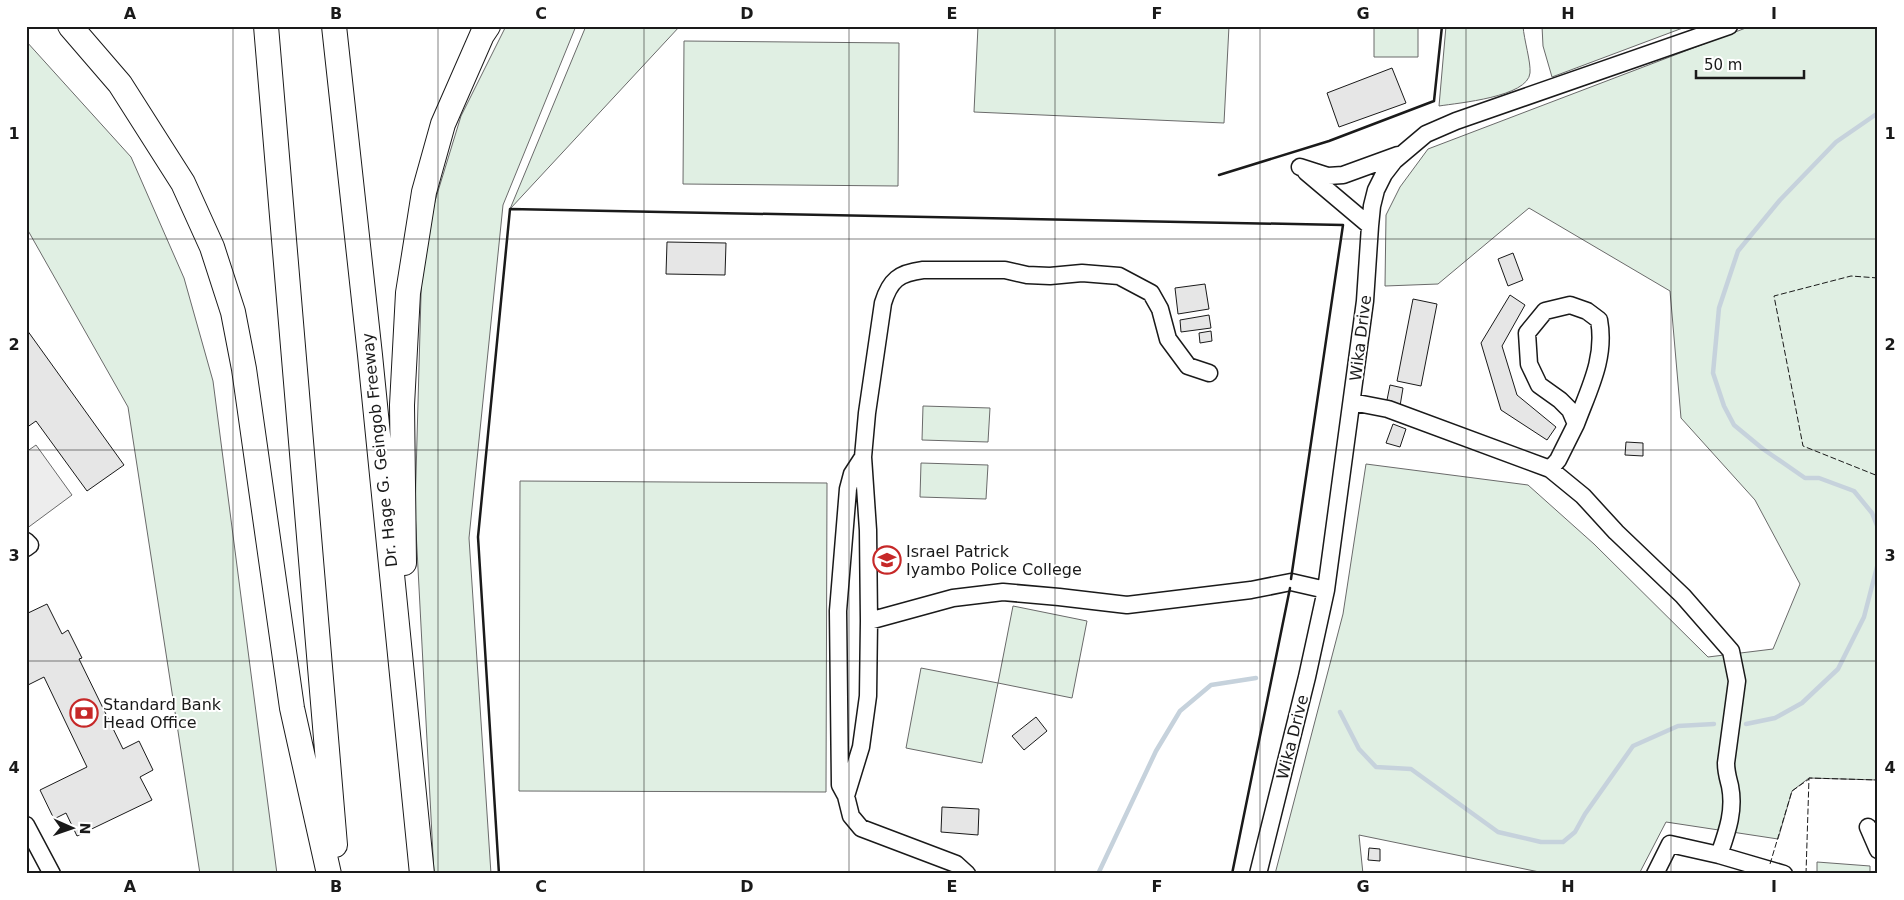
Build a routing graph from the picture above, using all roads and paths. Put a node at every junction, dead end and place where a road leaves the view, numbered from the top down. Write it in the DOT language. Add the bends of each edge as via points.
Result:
graph roads {
  1 [pos="70,26"];
  2 [pos="266,26"];
  3 [pos="334,26"];
  4 [pos="488,26"];
  5 [pos="1729,26"];
  6 [pos="1404,152"];
  7 [pos="1370,226"];
  8 [pos="1209,373"];
  9 [pos="1352,402"];
  10 [pos="1576,424"];
  11 [pos="863,457"];
  12 [pos="1550,469"];
  13 [pos="26,541"];
  14 [pos="26,548"];
  15 [pos="1326,590"];
  16 [pos="869,621"];
  17 [pos="406,714"];
  18 [pos="846,796"];
  19 [pos="26,825"];
  20 [pos="1868,828"];
  21 [pos="1878,850"];
  22 [pos="1719,855"];
  23 [pos="52,874"];
  24 [pos="329,874"];
  25 [pos="337,874"];
  26 [pos="422,874"];
  27 [pos="967,874"];
  28 [pos="1258,874"];
  29 [pos="1655,874"];
  30 [pos="1784,874"];
  1 -- 24 [label="highway" via="120,84 183,183 212,247 233,312 292,708"];
  2 -- 25 [label="highway"];
  3 -- 17 [label="highway, Dr. Hage G. Geingob Freeway"];
  4 -- 17 [label="highway" via="443,124 424,192 408,293 402,405"];
  5 -- 6 [label="street, Wika Drive" via="1456,121 1426,134"];
  6 -- 7 [label="street, Wika Drive" via="1380,182"];
  6 -- 7 [label="street" via="1342,175 1328,176 1300,167"];
  7 -- 9 [label="street, Wika Drive" via="1365,301"];
  8 -- 11 [label="street" via="1188,366 1168,340 1160,309 1151,293 1118,276 1027,275 1005,270 910,271 899,276 887,289 883,303"];
  9 -- 12 [label="street" via="1388,409"];
  9 -- 15 [label="street, Wika Drive"];
  10 -- 10 [label="street" via="1570,410 1539,385 1529,364 1527,333 1545,311 1570,305 1599,320 1602,336 1600,359"];
  10 -- 12 [label="street"];
  11 -- 16 [label="street"];
  11 -- 18 [label="street" via="852,474 848,490 838,611 838,753 840,785"];
  12 -- 22 [label="street" via="1571,484 1683,596 1731,651 1737,681 1726,763 1731,823"];
  13 -- 14 [label="street" via="30,545"];
  15 -- 16 [label="street" via="1291,582 1127,605 1003,592 954,598"];
  15 -- 28 [label="street, Wika Drive"];
  16 -- 18 [label="street" via="868,696 861,747"];
  17 -- 26 [label="highway, Dr. Hage G. Geingob Freeway"];
  18 -- 27 [label="street" via="851,816 861,828 956,864"];
  19 -- 23 [label="street"];
  20 -- 21 [label="street"];
  22 -- 29 [label="street" via="1670,844"];
  22 -- 30 [label="street"];
}
